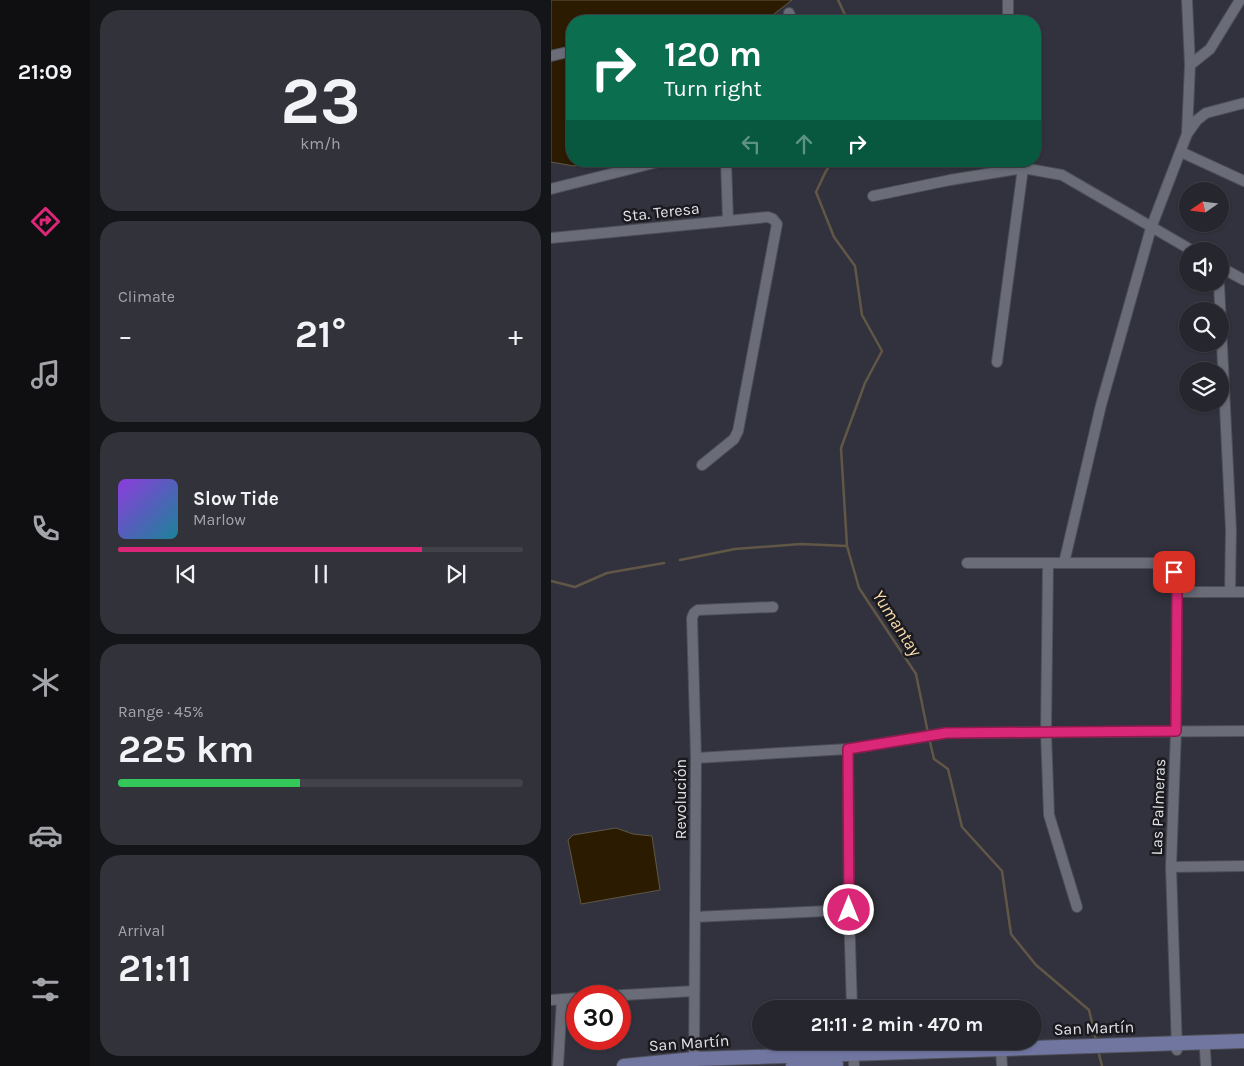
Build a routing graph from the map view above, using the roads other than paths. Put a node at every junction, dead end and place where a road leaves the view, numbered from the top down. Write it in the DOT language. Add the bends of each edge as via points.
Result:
graph roads {
  1 [pos="1008,0"];
  2 [pos="1187,0"];
  3 [pos="1240,0"];
  4 [pos="1008,15"];
  5 [pos="566,52"];
  6 [pos="551,56"];
  7 [pos="1189,65"];
  8 [pos="1244,103"];
  9 [pos="1187,134"];
  10 [pos="1181,152"];
  11 [pos="639,167"];
  12 [pos="726,167"];
  13 [pos="1012,167"];
  14 [pos="1021,167"];
  15 [pos="1028,167"];
  16 [pos="1244,182"];
  17 [pos="551,190"];
  18 [pos="873,196"];
  19 [pos="728,221"];
  20 [pos="1151,228"];
  21 [pos="551,238"];
  22 [pos="1179,243"];
  23 [pos="1229,272"];
  24 [pos="1244,280"];
  25 [pos="1219,292"];
  26 [pos="997,362"];
  27 [pos="702,465"];
  28 [pos="967,563"];
  29 [pos="1064,563"];
  30 [pos="1048,564"];
  31 [pos="1177,592"];
  32 [pos="1230,592"];
  33 [pos="1244,592"];
  34 [pos="773,607"];
  35 [pos="1176,731"];
  36 [pos="1244,731"];
  37 [pos="1046,732"];
  38 [pos="848,749"];
  39 [pos="696,758"];
  40 [pos="1244,866"];
  41 [pos="1171,867"];
  42 [pos="1077,907"];
  43 [pos="849,910"];
  44 [pos="695,917"];
  45 [pos="694,991"];
  46 [pos="631,995"];
  47 [pos="562,999"];
  48 [pos="566,999"];
  49 [pos="551,1000"];
  50 [pos="852,1000"];
  51 [pos="1244,1040"];
  52 [pos="1176,1047"];
  53 [pos="1244,1049"];
  54 [pos="1205,1050"];
  55 [pos="854,1056"];
  56 [pos="1001,1058"];
  57 [pos="694,1062"];
  58 [pos="558,1066"];
  59 [pos="624,1066"];
  60 [pos="793,1066"];
  61 [pos="1206,1066"];
  1 -- 4 [label="street"];
  2 -- 7 [label="street"];
  3 -- 7 [label="street" via="1210,49"];
  5 -- 6 [label="street"];
  7 -- 9 [label="street"];
  8 -- 9 [label="street" via="1206,113"];
  9 -- 10 [label="street"];
  10 -- 16 [label="street"];
  10 -- 20 [label="street"];
  11 -- 17 [label="street"];
  12 -- 19 [label="street"];
  13 -- 18 [label="street"];
  14 -- 26 [label="street"];
  15 -- 20 [label="street" via="1062,176"];
  19 -- 21 [label="street, Sta. Teresa"];
  19 -- 27 [label="street, Sta. Teresa" via="768,217 777,224 738,431 734,439"];
  20 -- 22 [label="street"];
  20 -- 29 [label="street" via="1101,405"];
  23 -- 24 [label="street"];
  25 -- 32 [label="street" via="1231,530"];
  28 -- 30 [label="street, Las Palmeras"];
  29 -- 30 [label="street, Las Palmeras"];
  29 -- 31 [label="street, Las Palmeras" via="1163,564 1174,572"];
  30 -- 37 [label="street"];
  31 -- 32 [label="street"];
  31 -- 35 [label="street, Las Palmeras"];
  32 -- 33 [label="street"];
  34 -- 39 [label="street, Revolución" via="698,610 693,613"];
  35 -- 36 [label="street"];
  35 -- 37 [label="street"];
  35 -- 41 [label="street, Las Palmeras"];
  37 -- 38 [label="street" via="946,733"];
  37 -- 42 [label="street" via="1049,815"];
  38 -- 39 [label="street"];
  38 -- 43 [label="street"];
  39 -- 44 [label="street, Revolución"];
  40 -- 41 [label="street"];
  41 -- 52 [label="street, Las Palmeras"];
  43 -- 44 [label="street"];
  43 -- 50 [label="street"];
  44 -- 45 [label="street, Revolución"];
  45 -- 46 [label="street"];
  45 -- 57 [label="street, Revolución"];
  47 -- 48 [label="street"];
  47 -- 49 [label="street"];
  47 -- 58 [label="street"];
  51 -- 52 [label="main road"];
  52 -- 54 [label="main road"];
  52 -- 56 [label="main road, San Martín" via="1071,1050"];
  53 -- 54 [label="main road"];
  54 -- 61 [label="street"];
  55 -- 56 [label="main road, San Martín"];
  55 -- 57 [label="main road, San Martín"];
  55 -- 60 [label="main road, San Martín"];
  57 -- 59 [label="main road, San Martín"];
}
